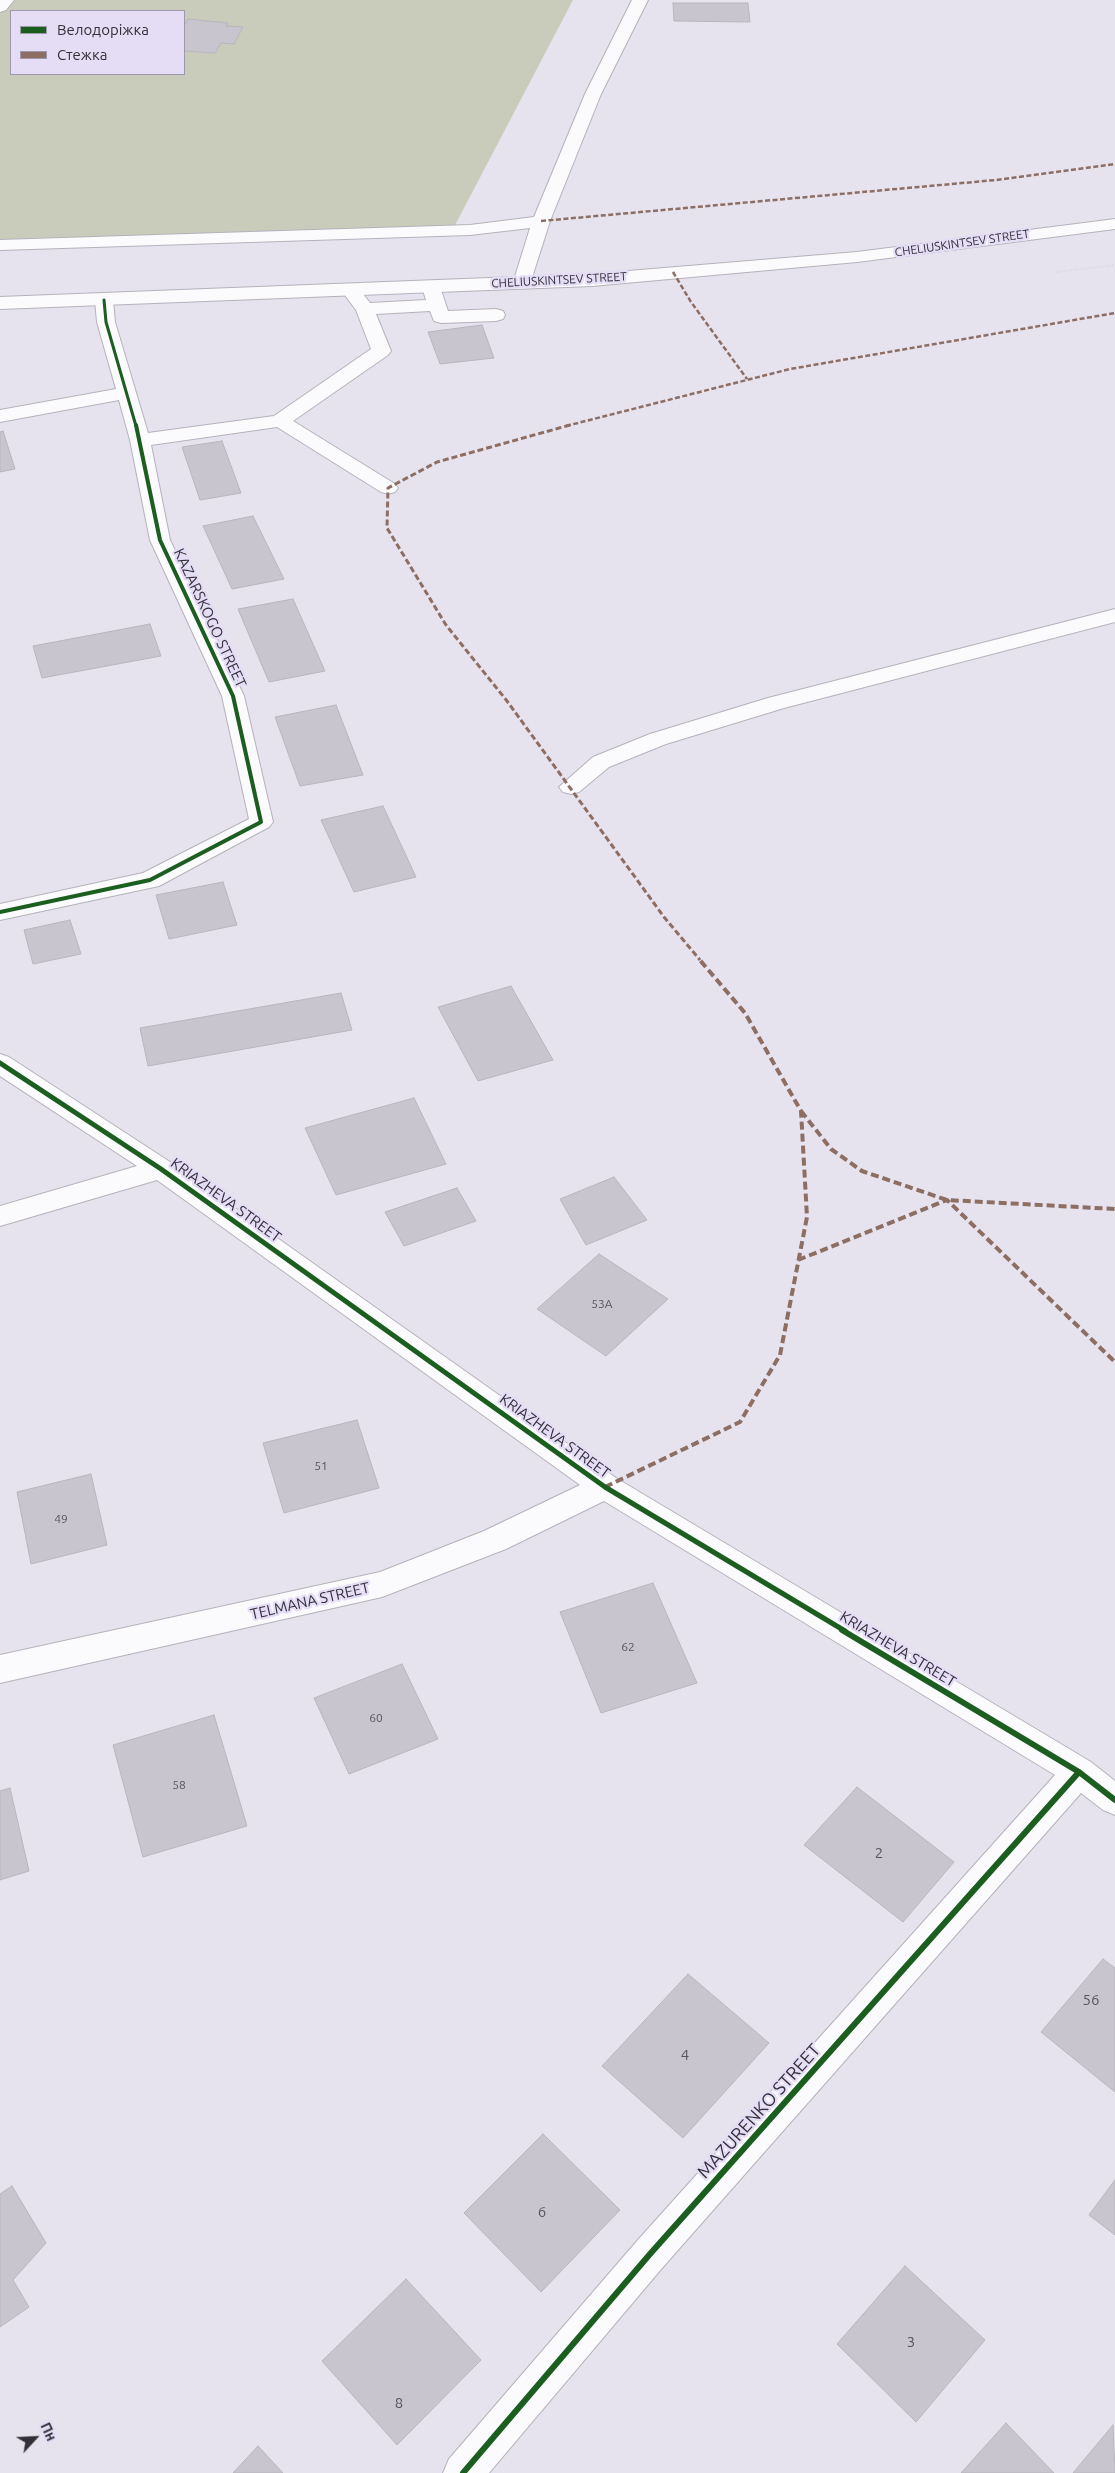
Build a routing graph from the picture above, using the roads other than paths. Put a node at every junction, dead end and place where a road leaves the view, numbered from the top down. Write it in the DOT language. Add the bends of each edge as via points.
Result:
graph roads {
  1 [pos="6,0"];
  2 [pos="640,0"];
  3 [pos="0,7"];
  4 [pos="541,221"];
  5 [pos="1115,224"];
  6 [pos="0,245"];
  7 [pos="522,283"];
  8 [pos="431,287"];
  9 [pos="350,290"];
  10 [pos="104,300"];
  11 [pos="0,304"];
  12 [pos="437,305"];
  13 [pos="364,310"];
  14 [pos="496,315"];
  15 [pos="126,393"];
  16 [pos="0,416"];
  17 [pos="280,421"];
  18 [pos="140,440"];
  19 [pos="388,488"];
  20 [pos="1115,615"];
  21 [pos="571,787"];
  22 [pos="0,912"];
  23 [pos="0,1063"];
  24 [pos="161,1168"];
  25 [pos="0,1216"];
  26 [pos="606,1487"];
  27 [pos="0,1669"];
  28 [pos="1079,1772"];
  29 [pos="1115,1800"];
  30 [pos="463,2473"];
  1 -- 3 [label="street"];
  2 -- 4 [label="street" via="592,94"];
  4 -- 6 [label="street" via="470,230"];
  4 -- 7 [label="street"];
  5 -- 7 [label="street, CHELIUSKINTSEV STREET" via="857,257"];
  7 -- 8 [label="street, CHELIUSKINTSEV STREET"];
  8 -- 9 [label="street, CHELIUSKINTSEV STREET"];
  8 -- 12 [label="street"];
  9 -- 10 [label="street, CHELIUSKINTSEV STREET"];
  9 -- 13 [label="street"];
  10 -- 11 [label="street, CHELIUSKINTSEV STREET"];
  10 -- 15 [label="street, KAZARSKOGO STREET" via="106,322"];
  12 -- 13 [label="street"];
  12 -- 14 [label="street" via="441,317"];
  13 -- 17 [label="street" via="381,351"];
  15 -- 16 [label="street"];
  15 -- 18 [label="street, KAZARSKOGO STREET"];
  17 -- 18 [label="street"];
  17 -- 19 [label="street"];
  18 -- 22 [label="street, KAZARSKOGO STREET" via="160,540 233,696 261,822 150,880"];
  20 -- 21 [label="street" via="776,703 667,737 601,762"];
  23 -- 24 [label="street, KRIAZHEVA STREET"];
  24 -- 25 [label="street"];
  24 -- 26 [label="street, KRIAZHEVA STREET"];
  26 -- 27 [label="street, TELMANA STREET" via="495,1540 382,1584"];
  26 -- 28 [label="street, KRIAZHEVA STREET"];
  28 -- 29 [label="street, KRIAZHEVA STREET"];
  28 -- 30 [label="street, MAZURENKO STREET" via="650,2254"];
}
